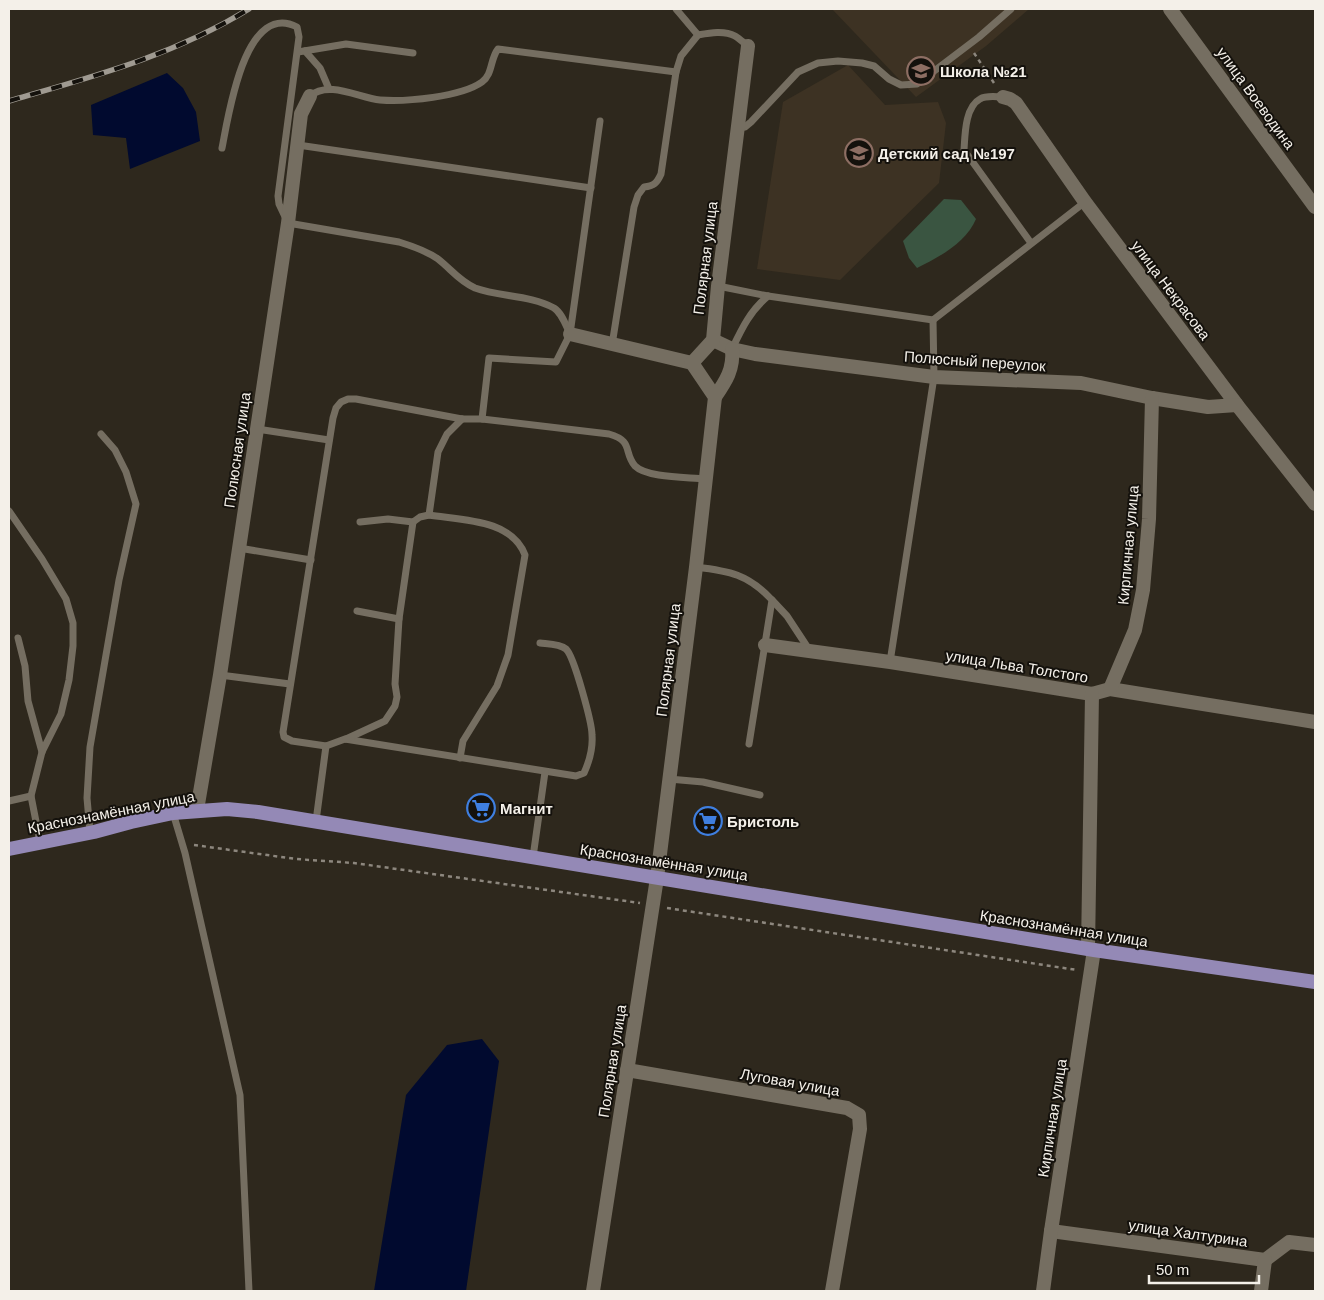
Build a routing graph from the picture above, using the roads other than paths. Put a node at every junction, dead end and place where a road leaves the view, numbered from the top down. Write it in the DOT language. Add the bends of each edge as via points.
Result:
graph roads {
  1 [pos="676,9"];
  2 [pos="1010,9"];
  3 [pos="1170,9"];
  4 [pos="698,35"];
  5 [pos="748,46"];
  6 [pos="301,52"];
  7 [pos="413,53"];
  8 [pos="676,72"];
  9 [pos="329,89"];
  10 [pos="310,96"];
  11 [pos="1003,97"];
  12 [pos="600,120"];
  13 [pos="738,128"];
  14 [pos="298,145"];
  15 [pos="222,148"];
  16 [pos="591,188"];
  17 [pos="1085,202"];
  18 [pos="1315,207"];
  19 [pos="288,223"];
  20 [pos="1031,243"];
  21 [pos="718,286"];
  22 [pos="768,296"];
  23 [pos="933,320"];
  24 [pos="570,334"];
  25 [pos="713,340"];
  26 [pos="612,346"];
  27 [pos="732,348"];
  28 [pos="692,363"];
  29 [pos="934,377"];
  30 [pos="715,397"];
  31 [pos="1152,398"];
  32 [pos="1236,405"];
  33 [pos="462,419"];
  34 [pos="482,419"];
  35 [pos="257,429"];
  36 [pos="101,434"];
  37 [pos="329,440"];
  38 [pos="705,479"];
  39 [pos="1310,487"];
  40 [pos="1315,504"];
  41 [pos="9,510"];
  42 [pos="429,515"];
  43 [pos="360,522"];
  44 [pos="413,522"];
  45 [pos="239,548"];
  46 [pos="311,560"];
  47 [pos="696,567"];
  48 [pos="772,600"];
  49 [pos="357,611"];
  50 [pos="400,619"];
  51 [pos="18,638"];
  52 [pos="540,643"];
  53 [pos="765,645"];
  54 [pos="810,651"];
  55 [pos="890,662"];
  56 [pos="220,675"];
  57 [pos="290,684"];
  58 [pos="1110,689"];
  59 [pos="1092,694"];
  60 [pos="1315,722"];
  61 [pos="345,739"];
  62 [pos="749,744"];
  63 [pos="326,746"];
  64 [pos="42,752"];
  65 [pos="460,758"];
  66 [pos="545,772"];
  67 [pos="669,779"];
  68 [pos="760,795"];
  69 [pos="31,796"];
  70 [pos="9,801"];
  71 [pos="197,810"];
  72 [pos="173,813"];
  73 [pos="316,821"];
  74 [pos="90,832"];
  75 [pos="40,842"];
  76 [pos="9,849"];
  77 [pos="533,857"];
  78 [pos="656,878"];
  79 [pos="1091,949"];
  80 [pos="1315,982"];
  81 [pos="627,1070"];
  82 [pos="1051,1231"];
  83 [pos="1315,1245"];
  84 [pos="1265,1260"];
  85 [pos="249,1291"];
  86 [pos="593,1291"];
  87 [pos="832,1291"];
  88 [pos="1043,1291"];
  89 [pos="1261,1291"];
  1 -- 4 [label="lane"];
  2 -- 13 [label="lane" via="917,84 901,85 888,80 874,66 862,63 838,60 818,63 798,72 751,122"];
  3 -- 18 [label="street, улица Воеводина"];
  4 -- 5 [label="lane" via="725,33"];
  4 -- 8 [label="lane" via="681,56"];
  5 -- 13 [label="street, Полярная улица"];
  6 -- 7 [label="lane" via="354,44"];
  6 -- 9 [label="lane" via="320,68"];
  6 -- 15 [label="lane" via="297,27 289,20 275,18 264,22 246,50 238,71"];
  6 -- 19 [label="lane" via="292,83 278,196"];
  8 -- 9 [label="lane" via="498,49 488,77 464,90 401,101 378,100"];
  8 -- 26 [label="lane" via="661,174 652,187 641,190 634,208"];
  9 -- 10 [label="lane" via="317,90"];
  10 -- 14 [label="street, Полюсная улица" via="301,114"];
  11 -- 17 [label="street, улица Некрасова" via="1016,103"];
  11 -- 20 [label="lane" via="979,99 971,110 964,150"];
  12 -- 16 [label="lane"];
  13 -- 21 [label="street, Полярная улица"];
  14 -- 16 [label="lane"];
  14 -- 19 [label="street, Полюсная улица"];
  16 -- 24 [label="lane"];
  17 -- 20 [label="lane"];
  17 -- 32 [label="street, улица Некрасова"];
  19 -- 24 [label="lane" via="399,242 416,248 437,258 462,281 476,288 535,301 555,309"];
  19 -- 35 [label="street, Полюсная улица"];
  20 -- 23 [label="lane"];
  21 -- 22 [label="lane"];
  21 -- 25 [label="street, Полярная улица"];
  22 -- 23 [label="lane"];
  22 -- 27 [label="lane" via="746,319"];
  23 -- 29 [label="lane"];
  24 -- 26 [label="street"];
  24 -- 34 [label="lane" via="556,362 489,358"];
  25 -- 27 [label="street, Полюсный переулок"];
  25 -- 28 [label="street"];
  26 -- 28 [label="street"];
  27 -- 29 [label="street, Полюсный переулок" via="754,354"];
  27 -- 30 [label="street" via="731,369"];
  28 -- 30 [label="street"];
  29 -- 31 [label="street, Полюсный переулок" via="1081,383"];
  29 -- 55 [label="lane"];
  30 -- 38 [label="street, Полярная улица"];
  31 -- 32 [label="street, Полюсный переулок" via="1208,407"];
  31 -- 58 [label="street, Кирпичная улица" via="1144,590 1135,630"];
  32 -- 39 [label="street, улица Некрасова"];
  33 -- 34 [label="lane"];
  33 -- 37 [label="lane" via="348,399 336,408"];
  33 -- 42 [label="lane" via="438,452"];
  34 -- 38 [label="lane" via="618,436 624,441 636,466 647,473"];
  35 -- 37 [label="lane"];
  35 -- 45 [label="street, Полюсная улица"];
  36 -- 74 [label="lane" via="115,450 126,472 136,504 118,580 90,747 87,798"];
  37 -- 46 [label="lane"];
  38 -- 47 [label="street, Полярная улица"];
  39 -- 40 [label="street, улица Некрасова"];
  41 -- 64 [label="lane" via="66,599 73,623 69,680 61,714"];
  42 -- 44 [label="lane"];
  42 -- 65 [label="lane" via="484,524 506,532 516,538 525,554 508,655 497,686 467,732"];
  43 -- 44 [label="lane" via="388,518"];
  44 -- 50 [label="lane"];
  45 -- 46 [label="lane"];
  45 -- 56 [label="street, Полюсная улица"];
  46 -- 57 [label="lane"];
  47 -- 48 [label="lane" via="740,575"];
  47 -- 67 [label="street, Полярная улица"];
  48 -- 53 [label="lane"];
  48 -- 54 [label="lane"];
  49 -- 50 [label="lane"];
  50 -- 61 [label="lane" via="395,706 385,721"];
  51 -- 64 [label="lane" via="25,666 28,701"];
  52 -- 66 [label="lane" via="566,649 571,656 592,735 589,762 584,773 576,776"];
  53 -- 54 [label="street, улица Льва Толстого"];
  53 -- 62 [label="lane"];
  54 -- 55 [label="street, улица Льва Толстого"];
  55 -- 59 [label="street, улица Льва Толстого"];
  56 -- 57 [label="lane"];
  56 -- 71 [label="street, Полюсная улица"];
  57 -- 63 [label="lane" via="284,737"];
  58 -- 59 [label="street, улица Льва Толстого"];
  58 -- 60 [label="street, улица Льва Толстого"];
  59 -- 79 [label="street, Кирпичная улица"];
  61 -- 63 [label="lane"];
  61 -- 65 [label="lane"];
  63 -- 73 [label="lane"];
  64 -- 69 [label="lane"];
  65 -- 66 [label="lane"];
  66 -- 77 [label="lane"];
  67 -- 68 [label="lane" via="703,782"];
  67 -- 78 [label="street, Полярная улица"];
  69 -- 70 [label="lane"];
  69 -- 75 [label="lane"];
  71 -- 72 [label="main road, Краснознамённая улица"];
  71 -- 73 [label="main road, Краснознамённая улица" via="258,812"];
  72 -- 74 [label="main road, Краснознамённая улица"];
  72 -- 85 [label="lane" via="240,1095"];
  73 -- 77 [label="main road, Краснознамённая улица"];
  74 -- 75 [label="main road, Краснознамённая улица"];
  75 -- 76 [label="main road, Краснознамённая улица"];
  77 -- 78 [label="main road, Краснознамённая улица"];
  78 -- 79 [label="main road, Краснознамённая улица"];
  78 -- 81 [label="street, Полярная улица"];
  79 -- 80 [label="main road, Краснознамённая улица"];
  79 -- 82 [label="street, Кирпичная улица" via="1091,972"];
  81 -- 86 [label="street, Полярная улица"];
  81 -- 87 [label="street, Луговая улица" via="847,1108 859,1115 860,1129"];
  82 -- 84 [label="street, улица Халтурина"];
  82 -- 88 [label="street, Кирпичная улица"];
  83 -- 84 [label="street, улица Халтурина" via="1289,1242"];
  84 -- 89 [label="street"];
}
